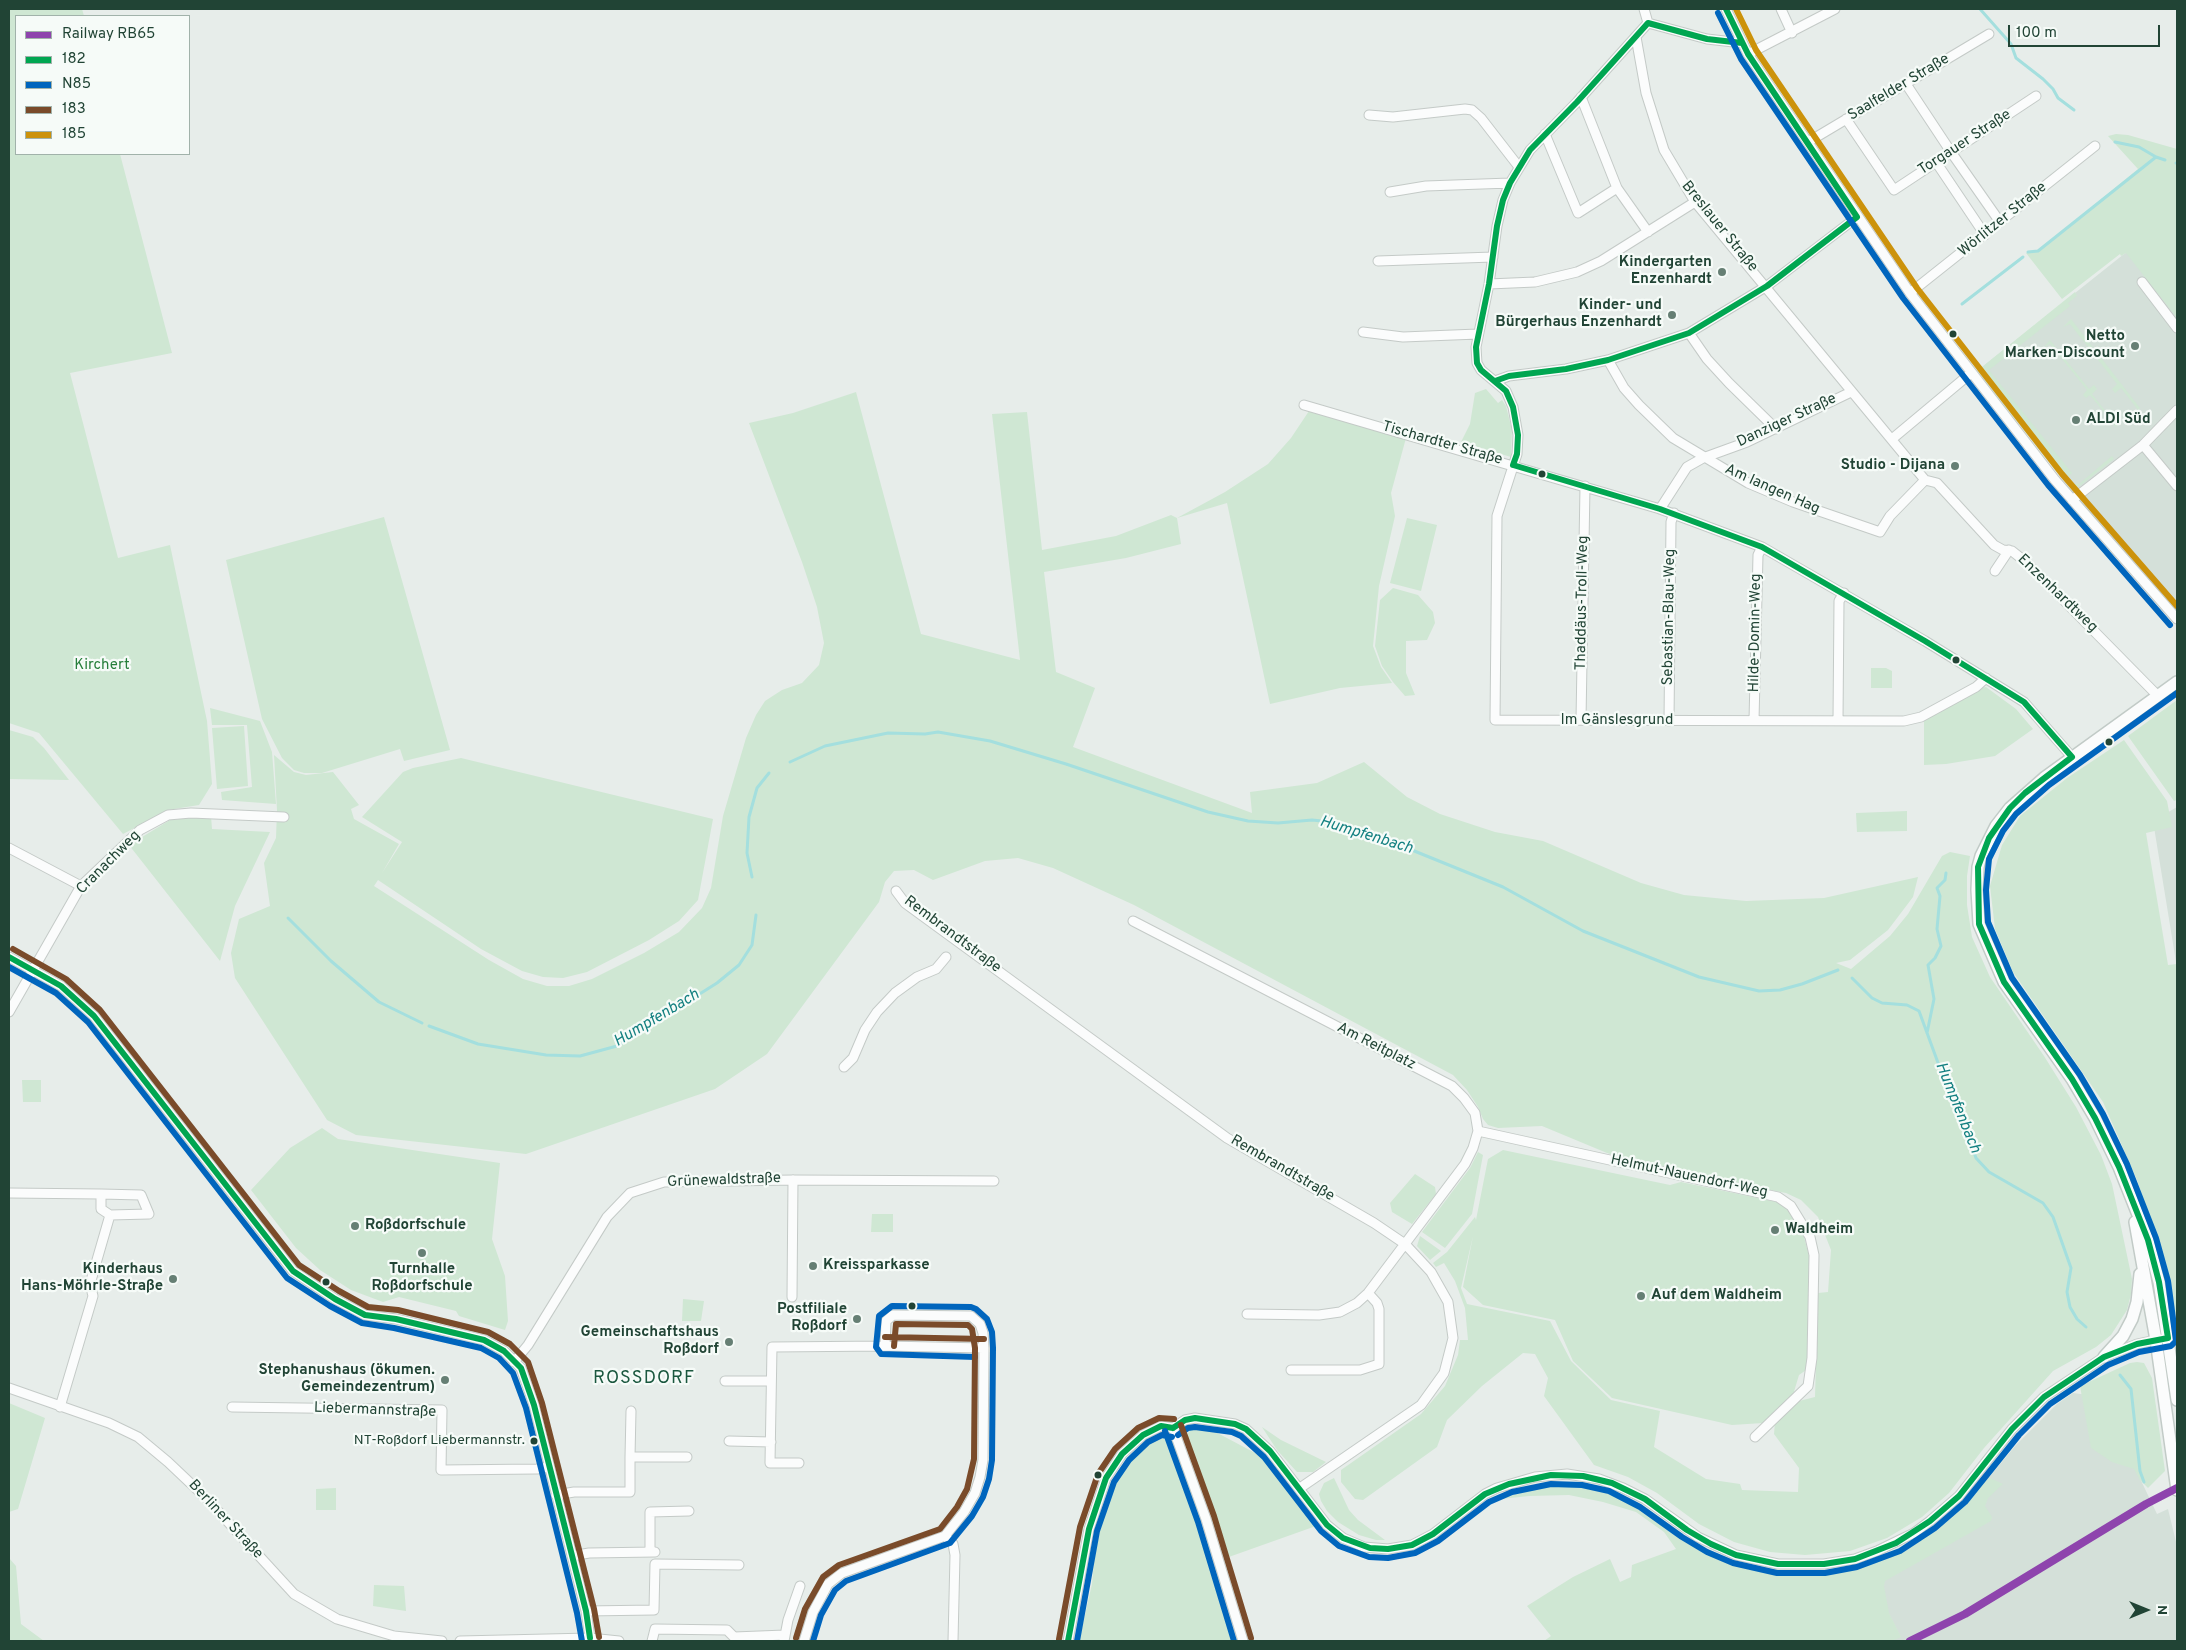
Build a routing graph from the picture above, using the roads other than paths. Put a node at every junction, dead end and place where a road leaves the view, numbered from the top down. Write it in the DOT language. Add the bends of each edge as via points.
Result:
graph roads {
  1 [pos="1644,9"];
  2 [pos="1726,9"];
  3 [pos="1781,9"];
  4 [pos="1835,9"];
  5 [pos="1648,23"];
  6 [pos="1792,33"];
  7 [pos="1989,34"];
  8 [pos="1636,37"];
  9 [pos="1742,43"];
  10 [pos="1748,54"];
  11 [pos="1906,84"];
  12 [pos="2036,96"];
  13 [pos="1581,98"];
  14 [pos="1369,115"];
  15 [pos="1846,119"];
  16 [pos="1545,134"];
  17 [pos="1808,142"];
  18 [pos="2095,146"];
  19 [pos="1951,152"];
  20 [pos="1936,162"];
  21 [pos="1519,167"];
  22 [pos="1510,183"];
  23 [pos="1975,187"];
  24 [pos="1617,188"];
  25 [pos="1390,192"];
  26 [pos="1960,198"];
  27 [pos="1696,202"];
  28 [pos="1857,217"];
  29 [pos="2000,222"];
  30 [pos="1648,232"];
  31 [pos="1985,234"];
  32 [pos="1492,258"];
  33 [pos="1378,261"];
  34 [pos="2142,282"];
  35 [pos="1489,284"];
  36 [pos="1767,286"];
  37 [pos="1910,294"];
  38 [pos="2177,328"];
  39 [pos="1363,332"];
  40 [pos="1689,333"];
  41 [pos="1478,334"];
  42 [pos="1608,360"];
  43 [pos="1971,373"];
  44 [pos="1495,381"];
  45 [pos="1851,392"];
  46 [pos="1304,405"];
  47 [pos="2177,410"];
  48 [pos="1776,429"];
  49 [pos="1892,439"];
  50 [pos="2143,444"];
  51 [pos="1703,458"];
  52 [pos="1513,465"];
  53 [pos="1925,480"];
  54 [pos="1585,486"];
  55 [pos="2177,486"];
  56 [pos="2072,500"];
  57 [pos="1660,508"];
  58 [pos="1674,513"];
  59 [pos="1762,547"];
  60 [pos="2009,550"];
  61 [pos="1994,571"];
  62 [pos="1844,593"];
  63 [pos="2177,619"];
  64 [pos="1986,678"];
  65 [pos="2177,682"];
  66 [pos="2158,696"];
  67 [pos="1581,720"];
  68 [pos="1754,720"];
  69 [pos="1838,720"];
  70 [pos="1669,721"];
  71 [pos="2072,757"];
  72 [pos="284,817"];
  73 [pos="9,848"];
  74 [pos="81,886"];
  75 [pos="896,891"];
  76 [pos="1133,921"];
  77 [pos="9,957"];
  78 [pos="946,957"];
  79 [pos="33,970"];
  80 [pos="9,1012"];
  81 [pos="844,1066"];
  82 [pos="1478,1131"];
  83 [pos="793,1180"];
  84 [pos="994,1181"];
  85 [pos="9,1193"];
  86 [pos="101,1194"];
  87 [pos="2131,1199"];
  88 [pos="110,1216"];
  89 [pos="1405,1244"];
  90 [pos="2140,1250"];
  91 [pos="1368,1293"];
  92 [pos="792,1297"];
  93 [pos="1247,1314"];
  94 [pos="2168,1338"];
  95 [pos="2156,1340"];
  96 [pos="885,1346"];
  97 [pos="984,1348"];
  98 [pos="2104,1357"];
  99 [pos="514,1362"];
  100 [pos="1291,1370"];
  101 [pos="724,1381"];
  102 [pos="771,1381"];
  103 [pos="9,1388"];
  104 [pos="2177,1400"];
  105 [pos="60,1407"];
  106 [pos="232,1407"];
  107 [pos="631,1411"];
  108 [pos="1173,1428"];
  109 [pos="1755,1437"];
  110 [pos="729,1441"];
  111 [pos="771,1442"];
  112 [pos="630,1457"];
  113 [pos="687,1458"];
  114 [pos="800,1463"];
  115 [pos="549,1467"];
  116 [pos="1300,1488"];
  117 [pos="2177,1490"];
  118 [pos="556,1495"];
  119 [pos="690,1511"];
  120 [pos="945,1536"];
  121 [pos="572,1556"];
  122 [pos="739,1565"];
  123 [pos="800,1586"];
  124 [pos="586,1611"];
  125 [pos="590,1638"];
  126 [pos="784,1638"];
  127 [pos="442,1641"];
  128 [pos="460,1641"];
  129 [pos="619,1641"];
  130 [pos="652,1641"];
  131 [pos="804,1641"];
  132 [pos="953,1641"];
  133 [pos="1068,1641"];
  134 [pos="1243,1641"];
  1 -- 5 [label="street"];
  2 -- 9 [label="street"];
  3 -- 6 [label="street"];
  4 -- 6 [label="street"];
  5 -- 8 [label="street"];
  5 -- 9 [label="street" via="1707,39"];
  6 -- 10 [label="street"];
  7 -- 11 [label="street, Saalfelder Straße"];
  8 -- 13 [label="street"];
  8 -- 27 [label="street, Breslauer Straße" via="1646,92 1664,150"];
  9 -- 10 [label="street"];
  10 -- 17 [label="street"];
  11 -- 15 [label="street, Saalfelder Straße"];
  11 -- 19 [label="street"];
  12 -- 19 [label="street, Torgauer Straße"];
  13 -- 16 [label="street"];
  13 -- 24 [label="street"];
  14 -- 21 [label="street" via="1393,117 1472,110"];
  15 -- 17 [label="street, Saalfelder Straße"];
  15 -- 20 [label="street, Torgauer Straße" via="1894,190"];
  16 -- 21 [label="street"];
  16 -- 24 [label="street" via="1578,213"];
  17 -- 28 [label="street"];
  18 -- 29 [label="street, Wörlitzer Straße"];
  19 -- 20 [label="street, Torgauer Straße"];
  19 -- 23 [label="street"];
  20 -- 26 [label="street"];
  21 -- 22 [label="street"];
  22 -- 25 [label="street" via="1426,186"];
  22 -- 32 [label="street" via="1502,200"];
  23 -- 26 [label="street"];
  23 -- 29 [label="street"];
  24 -- 30 [label="street"];
  26 -- 31 [label="street"];
  27 -- 30 [label="street"];
  27 -- 36 [label="street, Breslauer Straße"];
  28 -- 36 [label="street"];
  28 -- 37 [label="street"];
  29 -- 31 [label="street, Wörlitzer Straße"];
  30 -- 35 [label="street" via="1577,272 1536,282"];
  31 -- 37 [label="street, Wörlitzer Straße"];
  32 -- 33 [label="street"];
  32 -- 35 [label="street"];
  34 -- 38 [label="street"];
  35 -- 41 [label="street"];
  36 -- 40 [label="street"];
  36 -- 45 [label="street, Breslauer Straße"];
  37 -- 43 [label="street"];
  39 -- 41 [label="street" via="1403,337"];
  40 -- 42 [label="street"];
  40 -- 48 [label="street" via="1707,359"];
  41 -- 44 [label="street" via="1478,363 1481,370"];
  42 -- 44 [label="street"];
  42 -- 51 [label="street, Am langen Hag" via="1638,405 1673,438"];
  43 -- 49 [label="street"];
  43 -- 56 [label="street"];
  44 -- 52 [label="street" via="1506,391 1517,421 1517,454"];
  45 -- 48 [label="street, Danziger Straße"];
  45 -- 49 [label="street, Enzenhardtweg"];
  46 -- 52 [label="street, Tischardter Straße"];
  47 -- 50 [label="street"];
  48 -- 51 [label="street, Danziger Straße"];
  49 -- 53 [label="street, Enzenhardtweg"];
  50 -- 55 [label="street"];
  50 -- 56 [label="street"];
  51 -- 53 [label="street, Am langen Hag" via="1793,502 1880,532 1890,516"];
  51 -- 57 [label="street, Danziger Straße" via="1687,467"];
  52 -- 54 [label="street, Tischardter Straße"];
  52 -- 67 [label="street, Im Gänslesgrund" via="1497,516 1495,720"];
  53 -- 60 [label="street, Enzenhardtweg" via="1937,483 1994,545"];
  54 -- 57 [label="street, Tischardter Straße"];
  54 -- 67 [label="street, Thaddäus-Troll-Weg"];
  56 -- 63 [label="street"];
  57 -- 58 [label="street, Tischardter Straße"];
  58 -- 59 [label="street, Tischardter Straße"];
  58 -- 70 [label="street, Sebastian-Blau-Weg" via="1671,522"];
  59 -- 62 [label="street, Tischardter Straße"];
  59 -- 68 [label="street, Hilde-Domin-Weg" via="1758,555"];
  60 -- 61 [label="street"];
  60 -- 66 [label="street, Enzenhardtweg" via="2027,563"];
  62 -- 64 [label="street, Tischardter Straße"];
  62 -- 69 [label="street" via="1839,601"];
  64 -- 69 [label="street, Im Gänslesgrund" via="1976,687 1921,717 1904,721"];
  64 -- 71 [label="street, Tischardter Straße" via="2024,702"];
  65 -- 66 [label="street"];
  66 -- 71 [label="street"];
  67 -- 70 [label="street, Im Gänslesgrund"];
  68 -- 69 [label="street, Im Gänslesgrund"];
  68 -- 70 [label="street, Im Gänslesgrund"];
  71 -- 87 [label="street" via="2025,793 1989,838 1978,867 1980,924 2004,982 2072,1079 2095,1118"];
  72 -- 74 [label="street, Cranachweg" via="168,815 140,830"];
  73 -- 74 [label="street"];
  74 -- 79 [label="street, Cranachweg"];
  75 -- 89 [label="street, Rembrandtstraße" via="905,903 1227,1138 1349,1207"];
  76 -- 82 [label="street, Am Reitplatz" via="1452,1086 1475,1113"];
  77 -- 79 [label="street"];
  78 -- 81 [label="street" via="936,969 917,977 895,993 877,1012 853,1058"];
  79 -- 80 [label="street, Cranachweg"];
  79 -- 99 [label="street" via="61,986 94,1016 293,1271 365,1315 484,1340 504,1351"];
  82 -- 89 [label="street" via="1465,1164"];
  82 -- 109 [label="street, Helmut-Nauendorf-Weg" via="1778,1197 1792,1206 1810,1237 1814,1254 1812,1358 1808,1386"];
  83 -- 84 [label="street, Grünewaldstraße"];
  83 -- 92 [label="street"];
  83 -- 99 [label="street, Grünewaldstraße" via="664,1182 630,1193 607,1217 528,1345"];
  85 -- 86 [label="street"];
  86 -- 88 [label="street" via="101,1209"];
  86 -- 88 [label="street" via="141,1196 149,1212 148,1215"];
  87 -- 90 [label="street"];
  87 -- 94 [label="street" via="2155,1266"];
  88 -- 105 [label="street" via="90,1284 93,1296"];
  89 -- 91 [label="street"];
  89 -- 116 [label="street, Rembrandtstraße" via="1431,1272 1448,1302 1453,1338 1444,1373 1421,1405"];
  90 -- 95 [label="street"];
  90 -- 98 [label="street" via="2138,1302 2123,1336"];
  91 -- 93 [label="street" via="1340,1312 1319,1316"];
  91 -- 100 [label="street" via="1380,1310 1379,1364 1360,1370"];
  94 -- 95 [label="street"];
  94 -- 104 [label="street"];
  95 -- 98 [label="street"];
  95 -- 117 [label="street"];
  96 -- 97 [label="street"];
  96 -- 97 [label="street" via="886,1321 890,1316 971,1316 982,1328"];
  96 -- 102 [label="street" via="772,1347"];
  97 -- 120 [label="street" via="980,1477 964,1512"];
  98 -- 116 [label="street" via="2044,1397 2028,1412 1959,1496 1930,1521 1890,1545 1840,1562 1792,1566 1736,1555 1698,1537 1623,1488 1583,1476 1535,1477 1497,1488 1432,1534 1412,1545 1388,1549 1364,1547 1343,1538 1319,1515"];
  99 -- 115 [label="street" via="521,1368 531,1392"];
  101 -- 102 [label="street"];
  102 -- 111 [label="street"];
  103 -- 105 [label="street, Berliner Straße"];
  105 -- 127 [label="street, Berliner Straße" via="109,1423 138,1437 206,1498 294,1594 338,1619 394,1636"];
  106 -- 115 [label="street, Liebermannstraße" via="442,1410 441,1470"];
  107 -- 112 [label="street"];
  108 -- 116 [label="street" via="1189,1418 1234,1424 1258,1439"];
  108 -- 133 [label="street" via="1162,1426 1143,1435 1122,1454 1106,1478 1089,1529"];
  108 -- 134 [label="street" via="1206,1519"];
  110 -- 111 [label="street"];
  111 -- 114 [label="street" via="770,1463"];
  112 -- 113 [label="street"];
  112 -- 118 [label="street" via="630,1492"];
  115 -- 118 [label="street"];
  118 -- 121 [label="street"];
  119 -- 121 [label="street" via="650,1512 652,1552"];
  120 -- 131 [label="street" via="842,1574 828,1584 812,1612"];
  120 -- 132 [label="street" via="953,1544 956,1555"];
  121 -- 124 [label="street"];
  122 -- 124 [label="street" via="655,1564 654,1610"];
  123 -- 126 [label="street"];
  124 -- 125 [label="street"];
  125 -- 128 [label="street"];
  125 -- 129 [label="street"];
  126 -- 130 [label="street" via="734,1636 727,1630 655,1629"];
}
